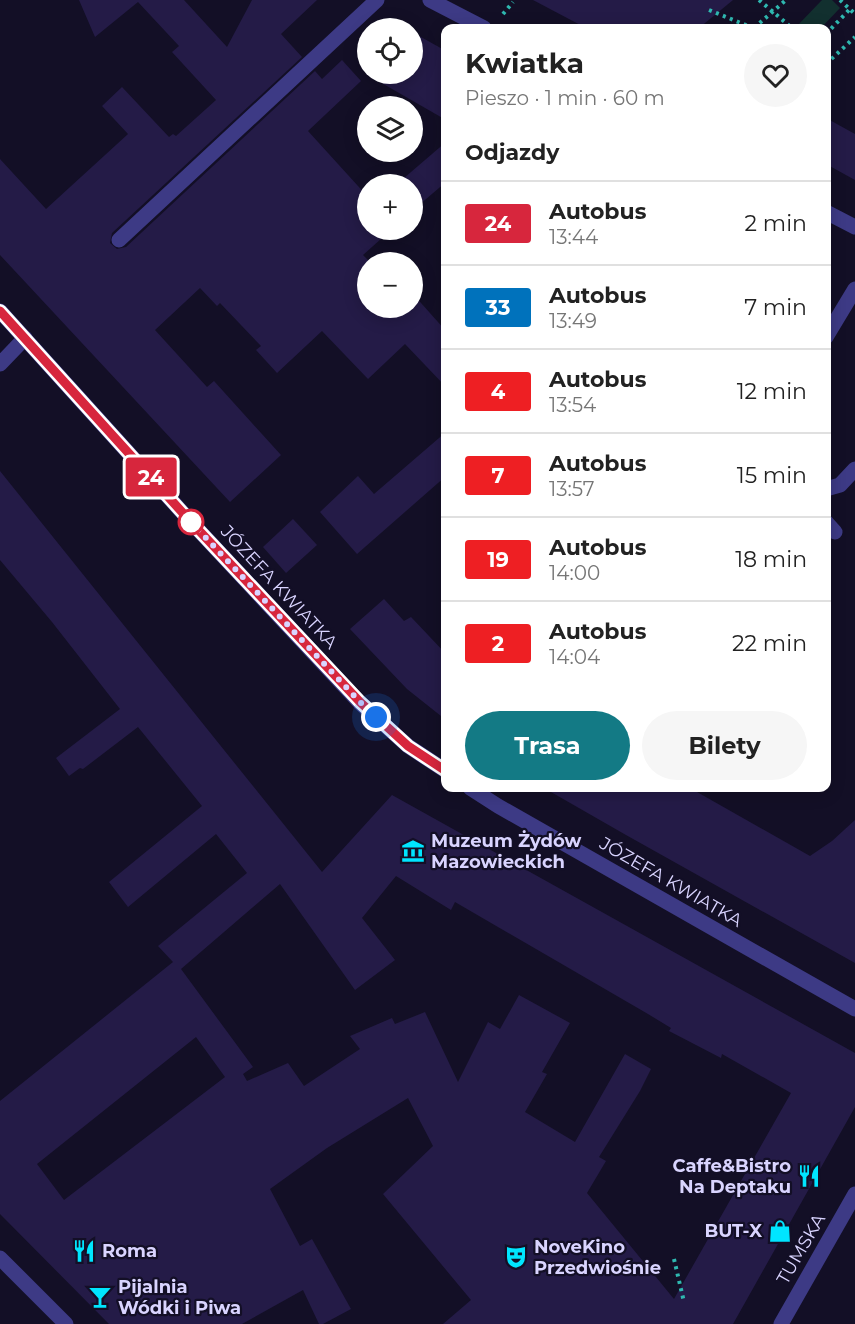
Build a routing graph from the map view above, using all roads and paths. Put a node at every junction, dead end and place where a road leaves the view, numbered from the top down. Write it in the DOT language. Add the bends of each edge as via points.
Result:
graph roads {
  1 [pos="377,0"];
  2 [pos="430,0"];
  3 [pos="759,0"];
  4 [pos="786,0"];
  5 [pos="842,1"];
  6 [pos="850,9"];
  7 [pos="709,10"];
  8 [pos="772,12"];
  9 [pos="855,14"];
  10 [pos="476,24"];
  11 [pos="744,24"];
  12 [pos="758,24"];
  13 [pos="787,24"];
  14 [pos="831,29"];
  15 [pos="855,37"];
  16 [pos="831,59"];
  17 [pos="831,215"];
  18 [pos="855,227"];
  19 [pos="118,240"];
  20 [pos="855,289"];
  21 [pos="0,311"];
  22 [pos="831,330"];
  23 [pos="25,338"];
  24 [pos="0,364"];
  25 [pos="855,470"];
  26 [pos="831,488"];
  27 [pos="441,768"];
  28 [pos="476,792"];
  29 [pos="855,1009"];
  30 [pos="855,1194"];
  31 [pos="0,1258"];
  32 [pos="674,1260"];
  33 [pos="684,1302"];
  34 [pos="66,1324"];
  35 [pos="781,1324"];
  1 -- 19 [label="street"];
  2 -- 10 [label="street"];
  3 -- 8 [label="path"];
  4 -- 8 [label="path"];
  5 -- 6 [label="path"];
  6 -- 9 [label="path"];
  6 -- 14 [label="path"];
  7 -- 11 [label="path"];
  8 -- 12 [label="path"];
  8 -- 13 [label="path"];
  15 -- 16 [label="path"];
  17 -- 18 [label="street"];
  20 -- 22 [label="street"];
  21 -- 23 [label="street, JÓZEFA KWIATKA"];
  23 -- 24 [label="street"];
  23 -- 27 [label="street, JÓZEFA KWIATKA" via="360,702 408,746"];
  25 -- 26 [label="street" via="840,485"];
  28 -- 29 [label="street, JÓZEFA KWIATKA"];
  30 -- 35 [label="street, TUMSKA"];
  31 -- 34 [label="street"];
  32 -- 33 [label="path"];
}
